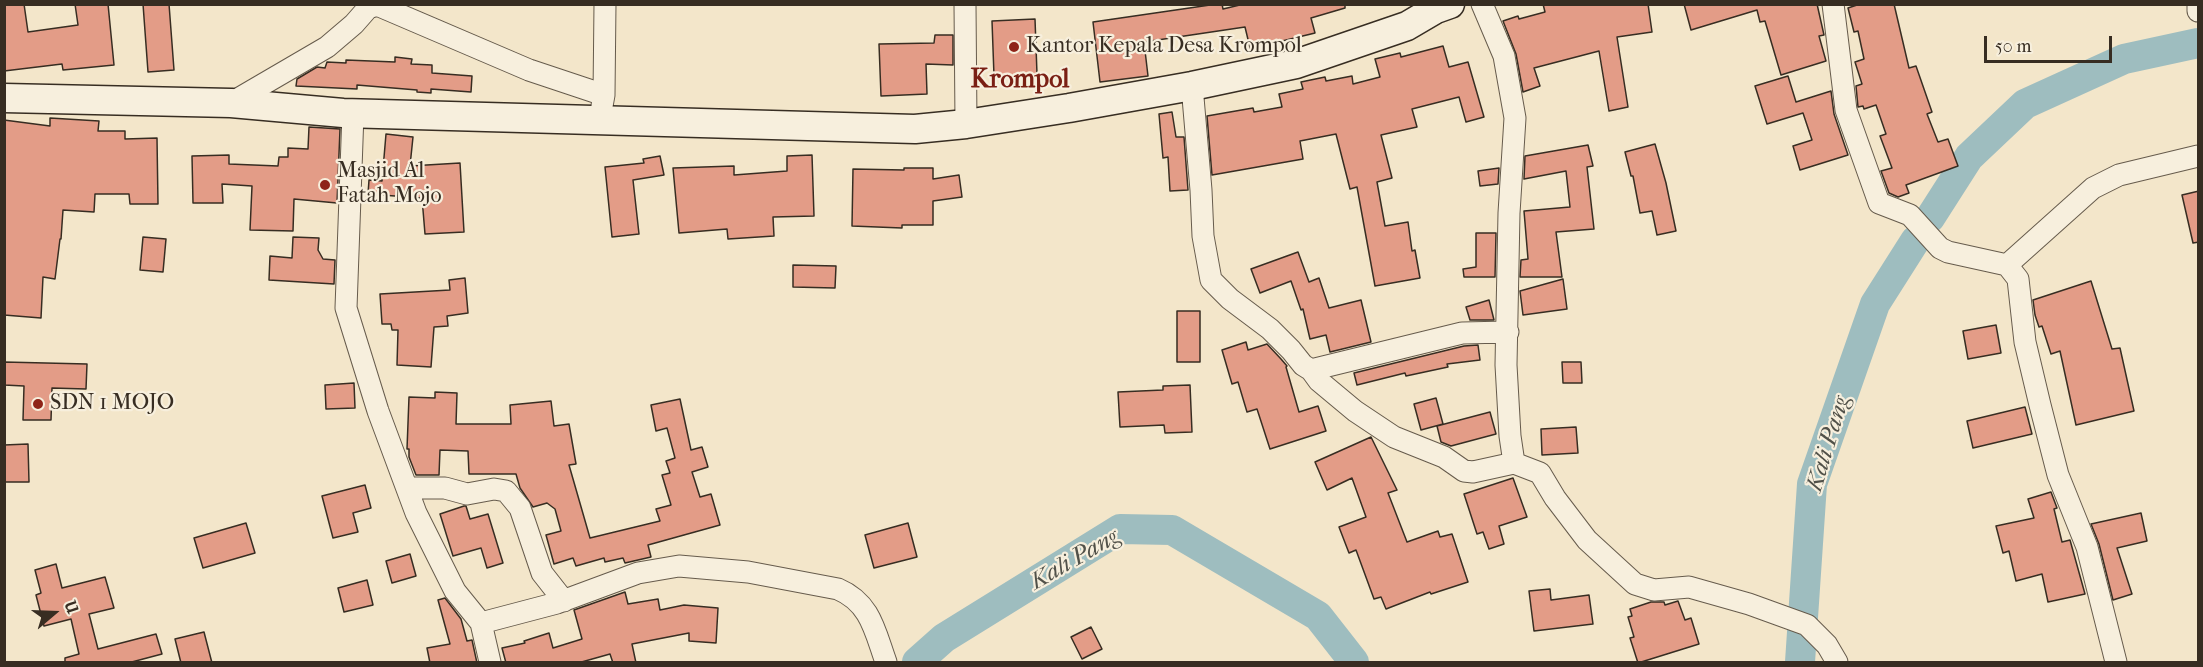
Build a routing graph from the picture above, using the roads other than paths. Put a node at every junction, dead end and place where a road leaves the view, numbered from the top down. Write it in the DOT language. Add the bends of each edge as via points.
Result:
graph roads {
  1 [pos="605,4"];
  2 [pos="965,4"];
  3 [pos="1482,4"];
  4 [pos="1833,4"];
  5 [pos="2198,4"];
  6 [pos="377,5"];
  7 [pos="1441,6"];
  8 [pos="2199,11"];
  9 [pos="1192,86"];
  10 [pos="4,98"];
  11 [pos="231,103"];
  12 [pos="601,107"];
  13 [pos="353,113"];
  14 [pos="966,124"];
  15 [pos="2199,156"];
  16 [pos="2007,265"];
  17 [pos="1509,332"];
  18 [pos="1311,370"];
  19 [pos="1514,463"];
  20 [pos="406,488"];
  21 [pos="564,600"];
  22 [pos="481,623"];
  23 [pos="490,663"];
  24 [pos="886,663"];
  25 [pos="1837,663"];
  26 [pos="2116,663"];
  1 -- 12 [label="street"];
  2 -- 14 [label="street"];
  3 -- 17 [label="street" via="1504,56 1515,118 1509,213"];
  4 -- 16 [label="street" via="1846,110 1879,203 1910,215 1948,252"];
  5 -- 8 [label="street"];
  6 -- 11 [label="street" via="368,8 327,47"];
  6 -- 12 [label="street" via="530,70"];
  7 -- 9 [label="street" via="1407,26 1296,64"];
  9 -- 14 [label="street"];
  9 -- 18 [label="street" via="1203,236 1211,280 1270,328"];
  10 -- 11 [label="street"];
  11 -- 13 [label="street"];
  12 -- 13 [label="street"];
  12 -- 14 [label="street" via="915,129"];
  13 -- 20 [label="street" via="346,308"];
  15 -- 16 [label="street" via="2120,175 2093,188"];
  16 -- 26 [label="street" via="2018,279 2025,342 2040,405 2058,475 2087,547"];
  17 -- 18 [label="street" via="1462,333"];
  17 -- 19 [label="street" via="1506,365"];
  18 -- 19 [label="street" via="1318,381 1394,437 1444,457 1464,471"];
  19 -- 25 [label="street" via="1540,473 1587,540 1635,584 1654,590 1689,587 1807,625 1827,645"];
  20 -- 21 [label="street" via="445,488 466,494 506,491 520,508 542,573"];
  20 -- 22 [label="street" via="454,591"];
  21 -- 22 [label="street"];
  21 -- 24 [label="street" via="638,573 679,566 748,572 838,589 859,601 872,623"];
  22 -- 23 [label="street"];
}
